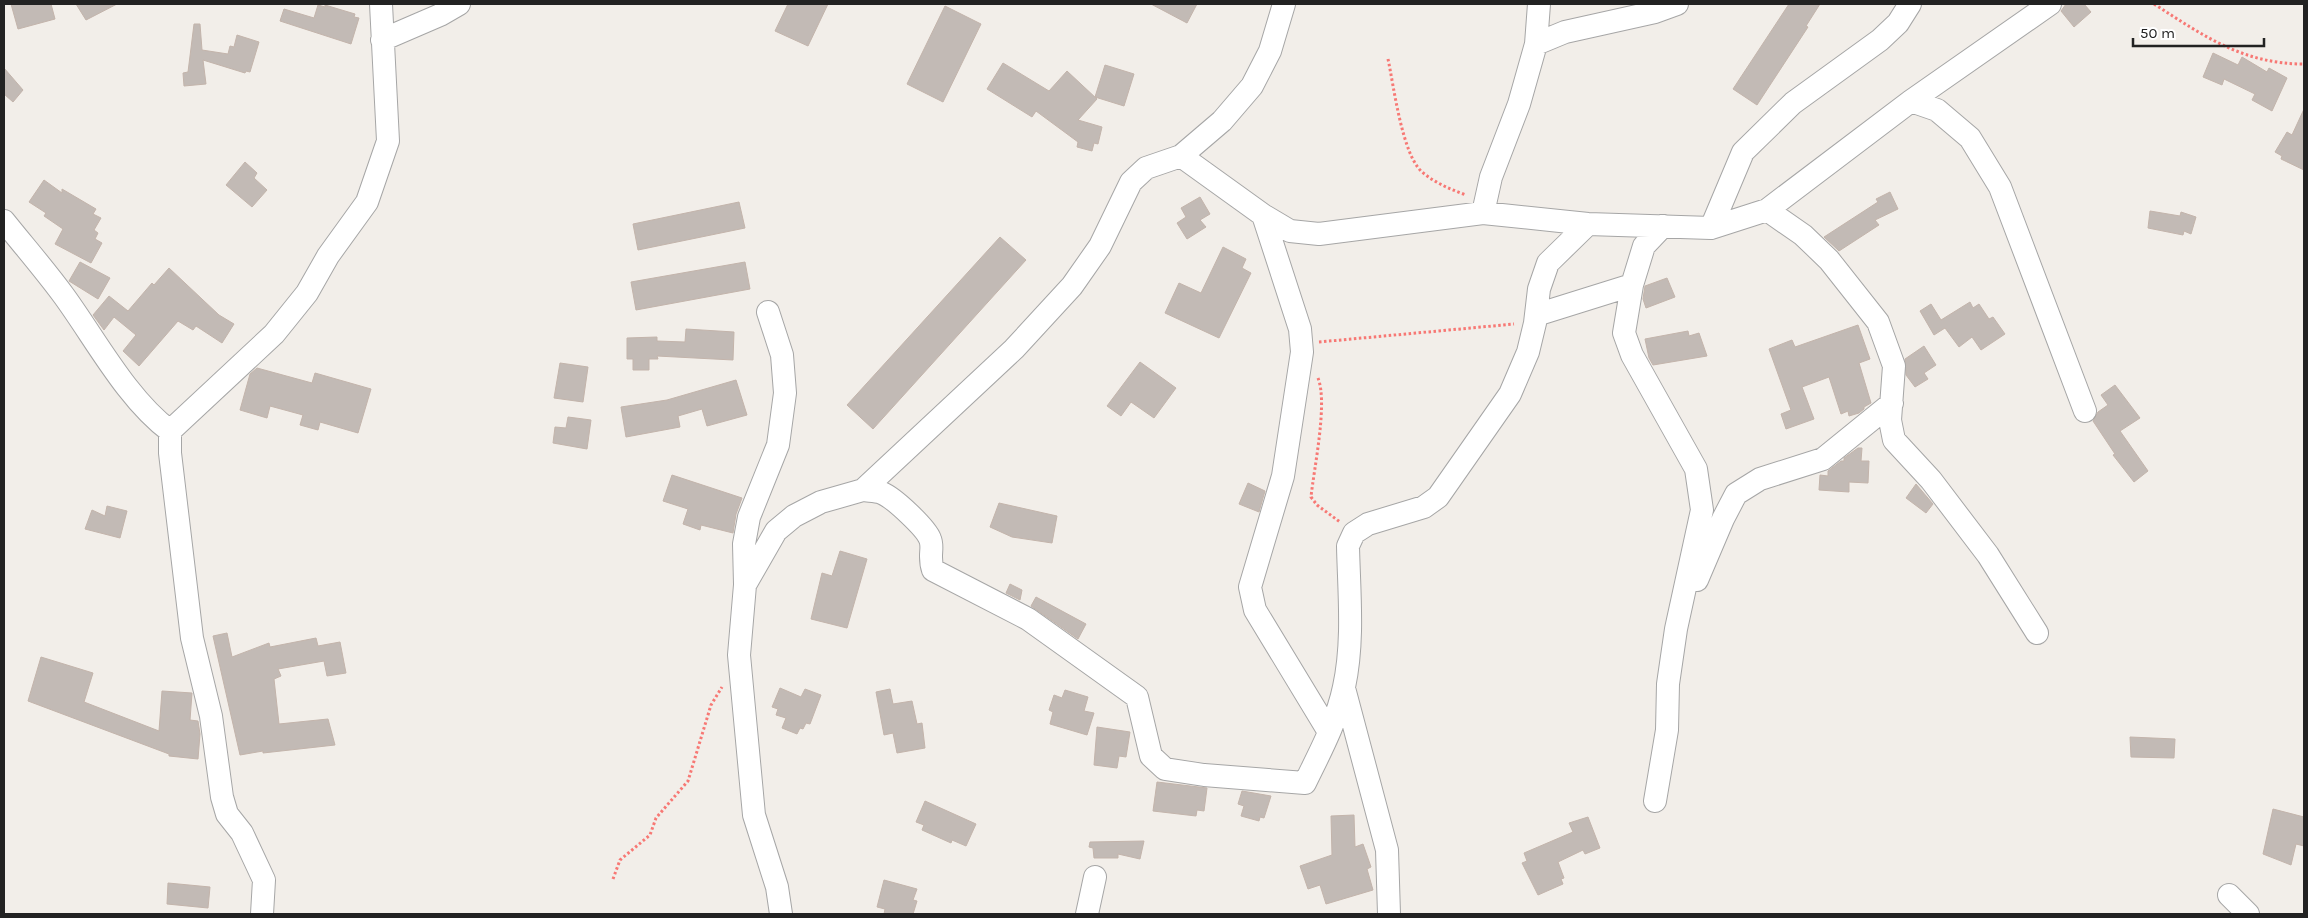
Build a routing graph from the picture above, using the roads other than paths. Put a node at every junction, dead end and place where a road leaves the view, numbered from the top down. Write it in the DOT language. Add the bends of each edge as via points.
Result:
graph roads {
  1 [pos="382,4"];
  2 [pos="458,4"];
  3 [pos="1284,4"];
  4 [pos="1539,4"];
  5 [pos="1677,4"];
  6 [pos="1910,4"];
  7 [pos="2050,4"];
  8 [pos="382,40"];
  9 [pos="1536,44"];
  10 [pos="1911,101"];
  11 [pos="1180,156"];
  12 [pos="1484,208"];
  13 [pos="1767,210"];
  14 [pos="1263,215"];
  15 [pos="4,221"];
  16 [pos="1588,224"];
  17 [pos="1663,226"];
  18 [pos="1711,228"];
  19 [pos="1632,285"];
  20 [pos="768,312"];
  21 [pos="1536,319"];
  22 [pos="1892,403"];
  23 [pos="2085,411"];
  24 [pos="170,431"];
  25 [pos="863,490"];
  26 [pos="745,585"];
  27 [pos="1676,629"];
  28 [pos="2037,633"];
  29 [pos="1344,688"];
  30 [pos="1329,732"];
  31 [pos="1655,801"];
  32 [pos="1095,877"];
  33 [pos="2229,895"];
  34 [pos="262,914"];
  35 [pos="781,914"];
  36 [pos="1087,914"];
  37 [pos="1389,914"];
  38 [pos="2248,914"];
  1 -- 8 [label="street"];
  2 -- 8 [label="street"];
  3 -- 11 [label="street" via="1270,51 1252,86 1222,122"];
  4 -- 9 [label="street"];
  5 -- 9 [label="street" via="1656,12 1565,32"];
  6 -- 18 [label="street" via="1898,23 1880,40 1793,103 1743,152"];
  7 -- 10 [label="street"];
  8 -- 24 [label="street" via="388,141 367,202 328,256 307,293 274,334"];
  9 -- 12 [label="street"];
  10 -- 13 [label="street"];
  10 -- 23 [label="street" via="1937,110 1970,138 2000,187"];
  11 -- 14 [label="street"];
  11 -- 25 [label="street" via="1146,168 1131,182 1100,246 1072,286 1014,349"];
  12 -- 14 [label="street" via="1319,234 1290,231"];
  12 -- 16 [label="street"];
  13 -- 18 [label="street"];
  13 -- 22 [label="street" via="1802,235 1829,260 1878,322 1894,366"];
  14 -- 30 [label="street" via="1300,329 1302,348 1283,476 1250,586 1255,610"];
  15 -- 24 [label="street" via="64,296 114,370 159,423"];
  16 -- 17 [label="street"];
  16 -- 21 [label="street" via="1548,263 1538,289"];
  17 -- 18 [label="street"];
  17 -- 19 [label="street" via="1644,246"];
  19 -- 21 [label="street"];
  19 -- 27 [label="street" via="1624,333 1632,355 1696,469 1701,502 1702,510"];
  20 -- 26 [label="street" via="782,355 785,393 778,445 749,517 744,544"];
  21 -- 29 [label="street" via="1528,352 1510,394 1438,497 1424,507 1368,524 1354,533 1348,546 1349,642"];
  22 -- 27 [label="street" via="1823,459 1760,479 1736,494"];
  22 -- 28 [label="street" via="1890,420 1894,440 1931,480 1988,555"];
  24 -- 34 [label="street" via="192,638 211,716 222,797 227,814 242,833 264,880"];
  25 -- 26 [label="street" via="821,502 794,516 776,531"];
  25 -- 30 [label="street" via="882,493 895,501 926,533 931,540 929,560 933,570 1028,619 1137,697 1151,756 1165,769 1306,783"];
  26 -- 35 [label="street" via="739,655 754,814"];
  27 -- 31 [label="street" via="1668,684 1667,730"];
  29 -- 30 [label="street"];
  29 -- 37 [label="street" via="1386,844"];
  32 -- 36 [label="street"];
  33 -- 38 [label="street"];
}
